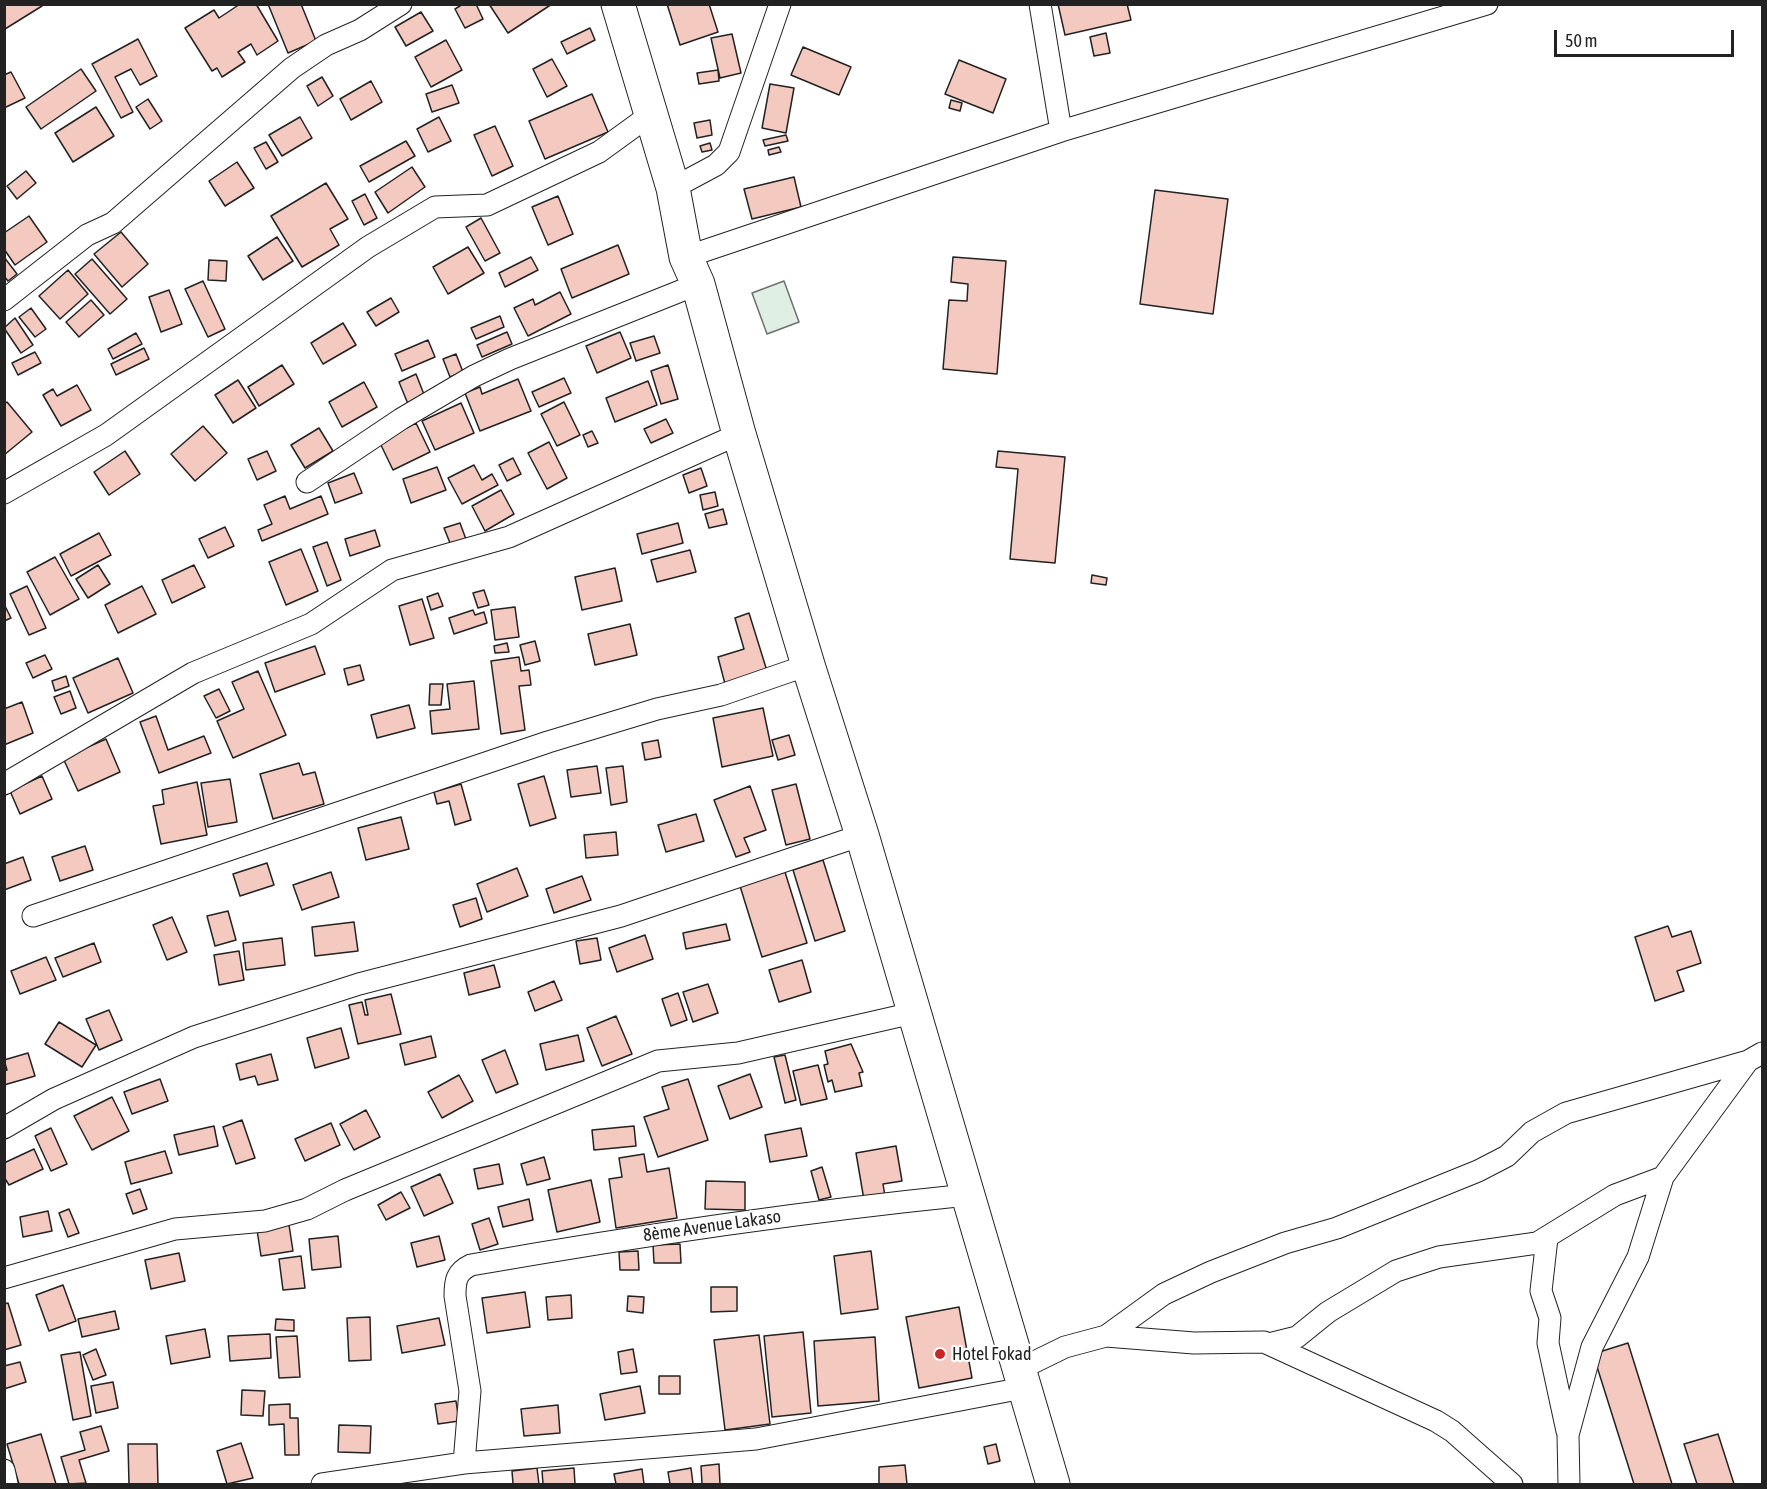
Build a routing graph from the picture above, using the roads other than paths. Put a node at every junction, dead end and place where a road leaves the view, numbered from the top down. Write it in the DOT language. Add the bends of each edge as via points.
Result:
graph roads {
  1 [pos="401,4"];
  2 [pos="618,4"];
  3 [pos="780,4"];
  4 [pos="1040,4"];
  5 [pos="1487,4"];
  6 [pos="650,115"];
  7 [pos="1061,131"];
  8 [pos="673,188"];
  9 [pos="692,270"];
  10 [pos="4,300"];
  11 [pos="739,434"];
  12 [pos="307,482"];
  13 [pos="4,494"];
  14 [pos="808,665"];
  15 [pos="4,784"];
  16 [pos="862,835"];
  17 [pos="33,916"];
  18 [pos="913,1013"];
  19 [pos="1755,1057"];
  20 [pos="4,1128"];
  21 [pos="1663,1177"];
  22 [pos="967,1195"];
  23 [pos="1547,1238"];
  24 [pos="4,1278"];
  25 [pos="1106,1336"];
  26 [pos="1269,1344"];
  27 [pos="1021,1378"];
  28 [pos="1568,1435"];
  29 [pos="464,1463"];
  30 [pos="4,1470"];
  31 [pos="7,1485"];
  32 [pos="322,1485"];
  33 [pos="1053,1485"];
  34 [pos="1512,1485"];
  35 [pos="1569,1485"];
  1 -- 10 [label="street" via="292,68 113,223 87,235"];
  2 -- 6 [label="highway"];
  3 -- 8 [label="street" via="729,152 716,165"];
  4 -- 7 [label="street"];
  5 -- 7 [label="street"];
  6 -- 8 [label="highway"];
  6 -- 13 [label="street" via="599,152 488,205 435,207 387,235 106,435"];
  7 -- 9 [label="street"];
  8 -- 9 [label="highway"];
  9 -- 11 [label="highway"];
  9 -- 12 [label="street" via="474,376"];
  11 -- 14 [label="highway"];
  11 -- 15 [label="street" via="509,537 392,570 311,624 193,673"];
  14 -- 16 [label="highway"];
  14 -- 17 [label="street" via="720,695 657,709 548,742"];
  16 -- 18 [label="highway"];
  16 -- 20 [label="street" via="621,916 359,984 194,1037 54,1099"];
  18 -- 22 [label="highway"];
  18 -- 24 [label="street" via="738,1053 658,1061 306,1209 265,1221 175,1229"];
  19 -- 21 [label="street"];
  19 -- 25 [label="street" via="1566,1113 1532,1132 1507,1156 1478,1171 1337,1228 1210,1272 1164,1294"];
  21 -- 23 [label="street" via="1614,1195"];
  21 -- 28 [label="street" via="1638,1257 1593,1347"];
  22 -- 27 [label="highway"];
  22 -- 29 [label="street, 8ème Avenue Lakaso" via="615,1239 471,1264 460,1270 455,1281 470,1391"];
  23 -- 26 [label="street" via="1537,1243 1439,1257 1396,1271 1348,1299 1297,1337"];
  23 -- 28 [label="street" via="1541,1291 1550,1318 1548,1344"];
  25 -- 26 [label="street"];
  25 -- 27 [label="street" via="1065,1347"];
  26 -- 34 [label="street" via="1436,1421"];
  27 -- 29 [label="street" via="756,1439"];
  27 -- 33 [label="highway"];
  28 -- 35 [label="street"];
  29 -- 32 [label="street"];
  30 -- 31 [label="street"];
}
